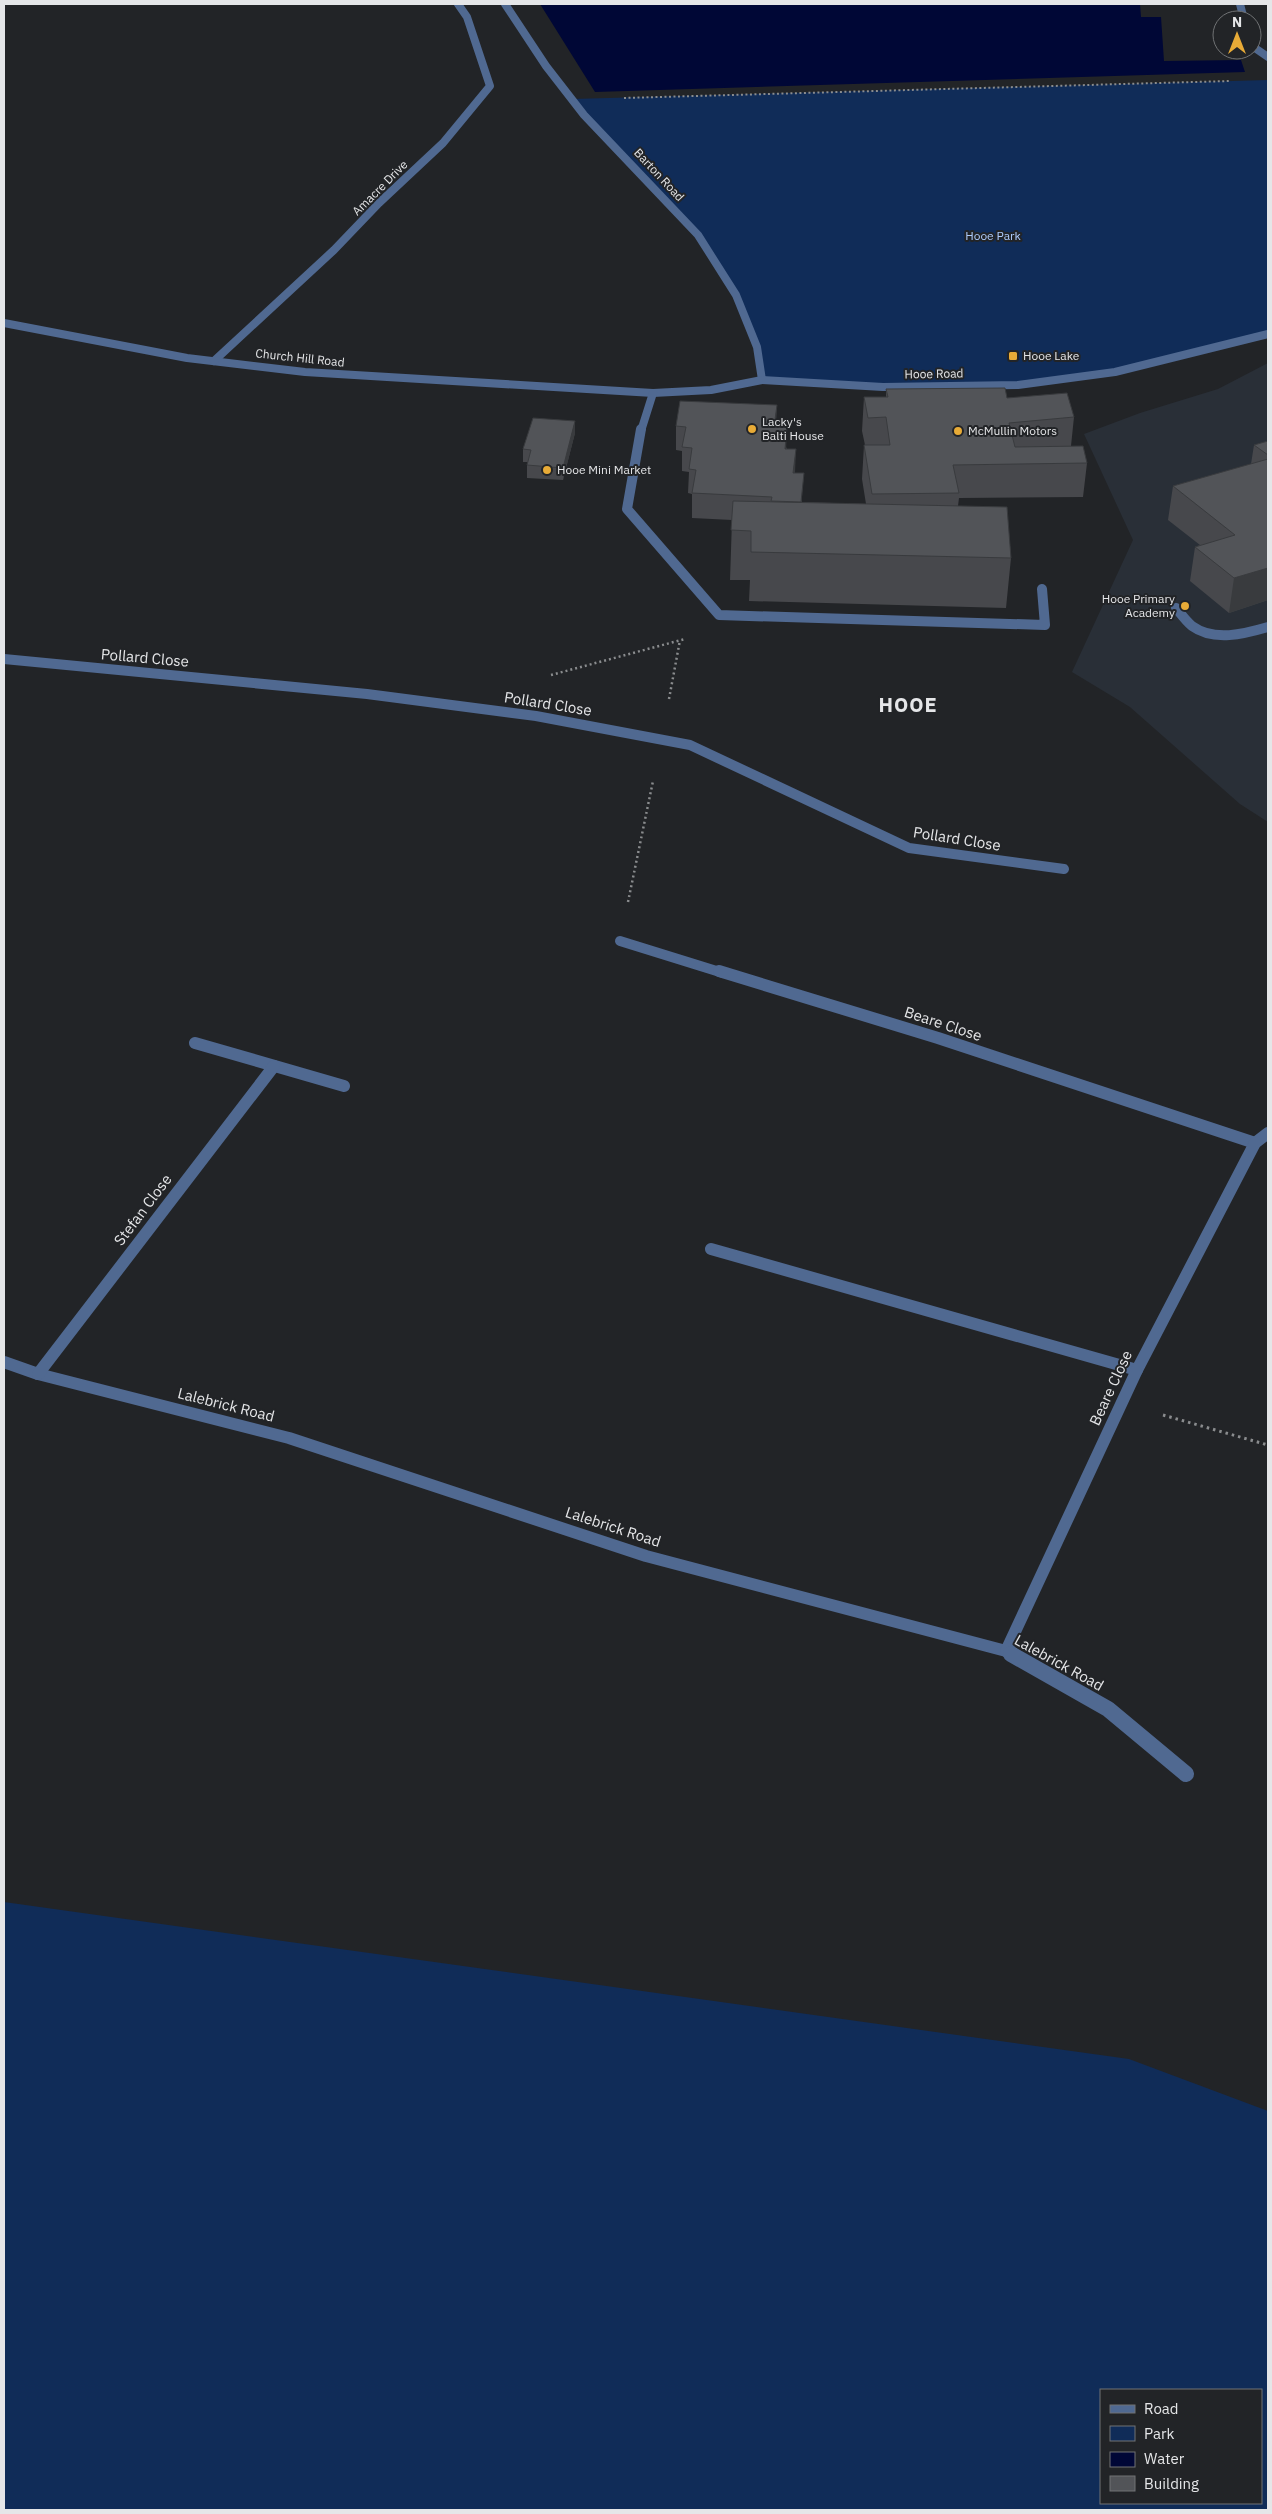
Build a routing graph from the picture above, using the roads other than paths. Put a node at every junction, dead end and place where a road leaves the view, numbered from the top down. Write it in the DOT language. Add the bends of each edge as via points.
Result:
graph roads {
  1 [pos="458,4"];
  2 [pos="505,4"];
  3 [pos="4,323"];
  4 [pos="1268,334"];
  5 [pos="214,361"];
  6 [pos="762,380"];
  7 [pos="597,390"];
  8 [pos="653,393"];
  9 [pos="1042,589"];
  10 [pos="1176,608"];
  11 [pos="1268,627"];
  12 [pos="4,659"];
  13 [pos="1064,869"];
  14 [pos="620,942"];
  15 [pos="195,1043"];
  16 [pos="274,1066"];
  17 [pos="344,1086"];
  18 [pos="1268,1133"];
  19 [pos="1255,1143"];
  20 [pos="711,1249"];
  21 [pos="4,1362"];
  22 [pos="1137,1370"];
  23 [pos="38,1374"];
  24 [pos="1006,1651"];
  25 [pos="1186,1774"];
  1 -- 5 [label="street, Amacre Drive" via="467,17 490,86 443,142 334,250"];
  2 -- 6 [label="street, Barton Road" via="584,116 698,235 736,295 756,346"];
  3 -- 5 [label="street, Church Hill Road"];
  4 -- 6 [label="street, Hooe Road" via="1115,372 1018,384 883,388"];
  5 -- 7 [label="street, Church Hill Road" via="305,372"];
  6 -- 8 [label="street, Hooe Road" via="711,390"];
  7 -- 8 [label="street, Hooe Road"];
  8 -- 9 [label="street" via="643,421 627,509 719,615 1045,625"];
  10 -- 11 [label="street" via="1193,626 1208,632 1228,636"];
  12 -- 13 [label="street, Pollard Close" via="367,694 536,716 662,739 690,745 909,848"];
  14 -- 19 [label="street, Beare Close" via="938,1038"];
  15 -- 16 [label="street"];
  16 -- 17 [label="street"];
  16 -- 23 [label="street, Stefan Close"];
  18 -- 19 [label="street, Beare Close"];
  19 -- 22 [label="street, Beare Close"];
  20 -- 22 [label="street"];
  21 -- 23 [label="street, Lalebrick Road"];
  22 -- 24 [label="street, Beare Close"];
  23 -- 24 [label="street, Lalebrick Road" via="289,1438 646,1556"];
  24 -- 25 [label="street, Lalebrick Road" via="1108,1709"];
}
